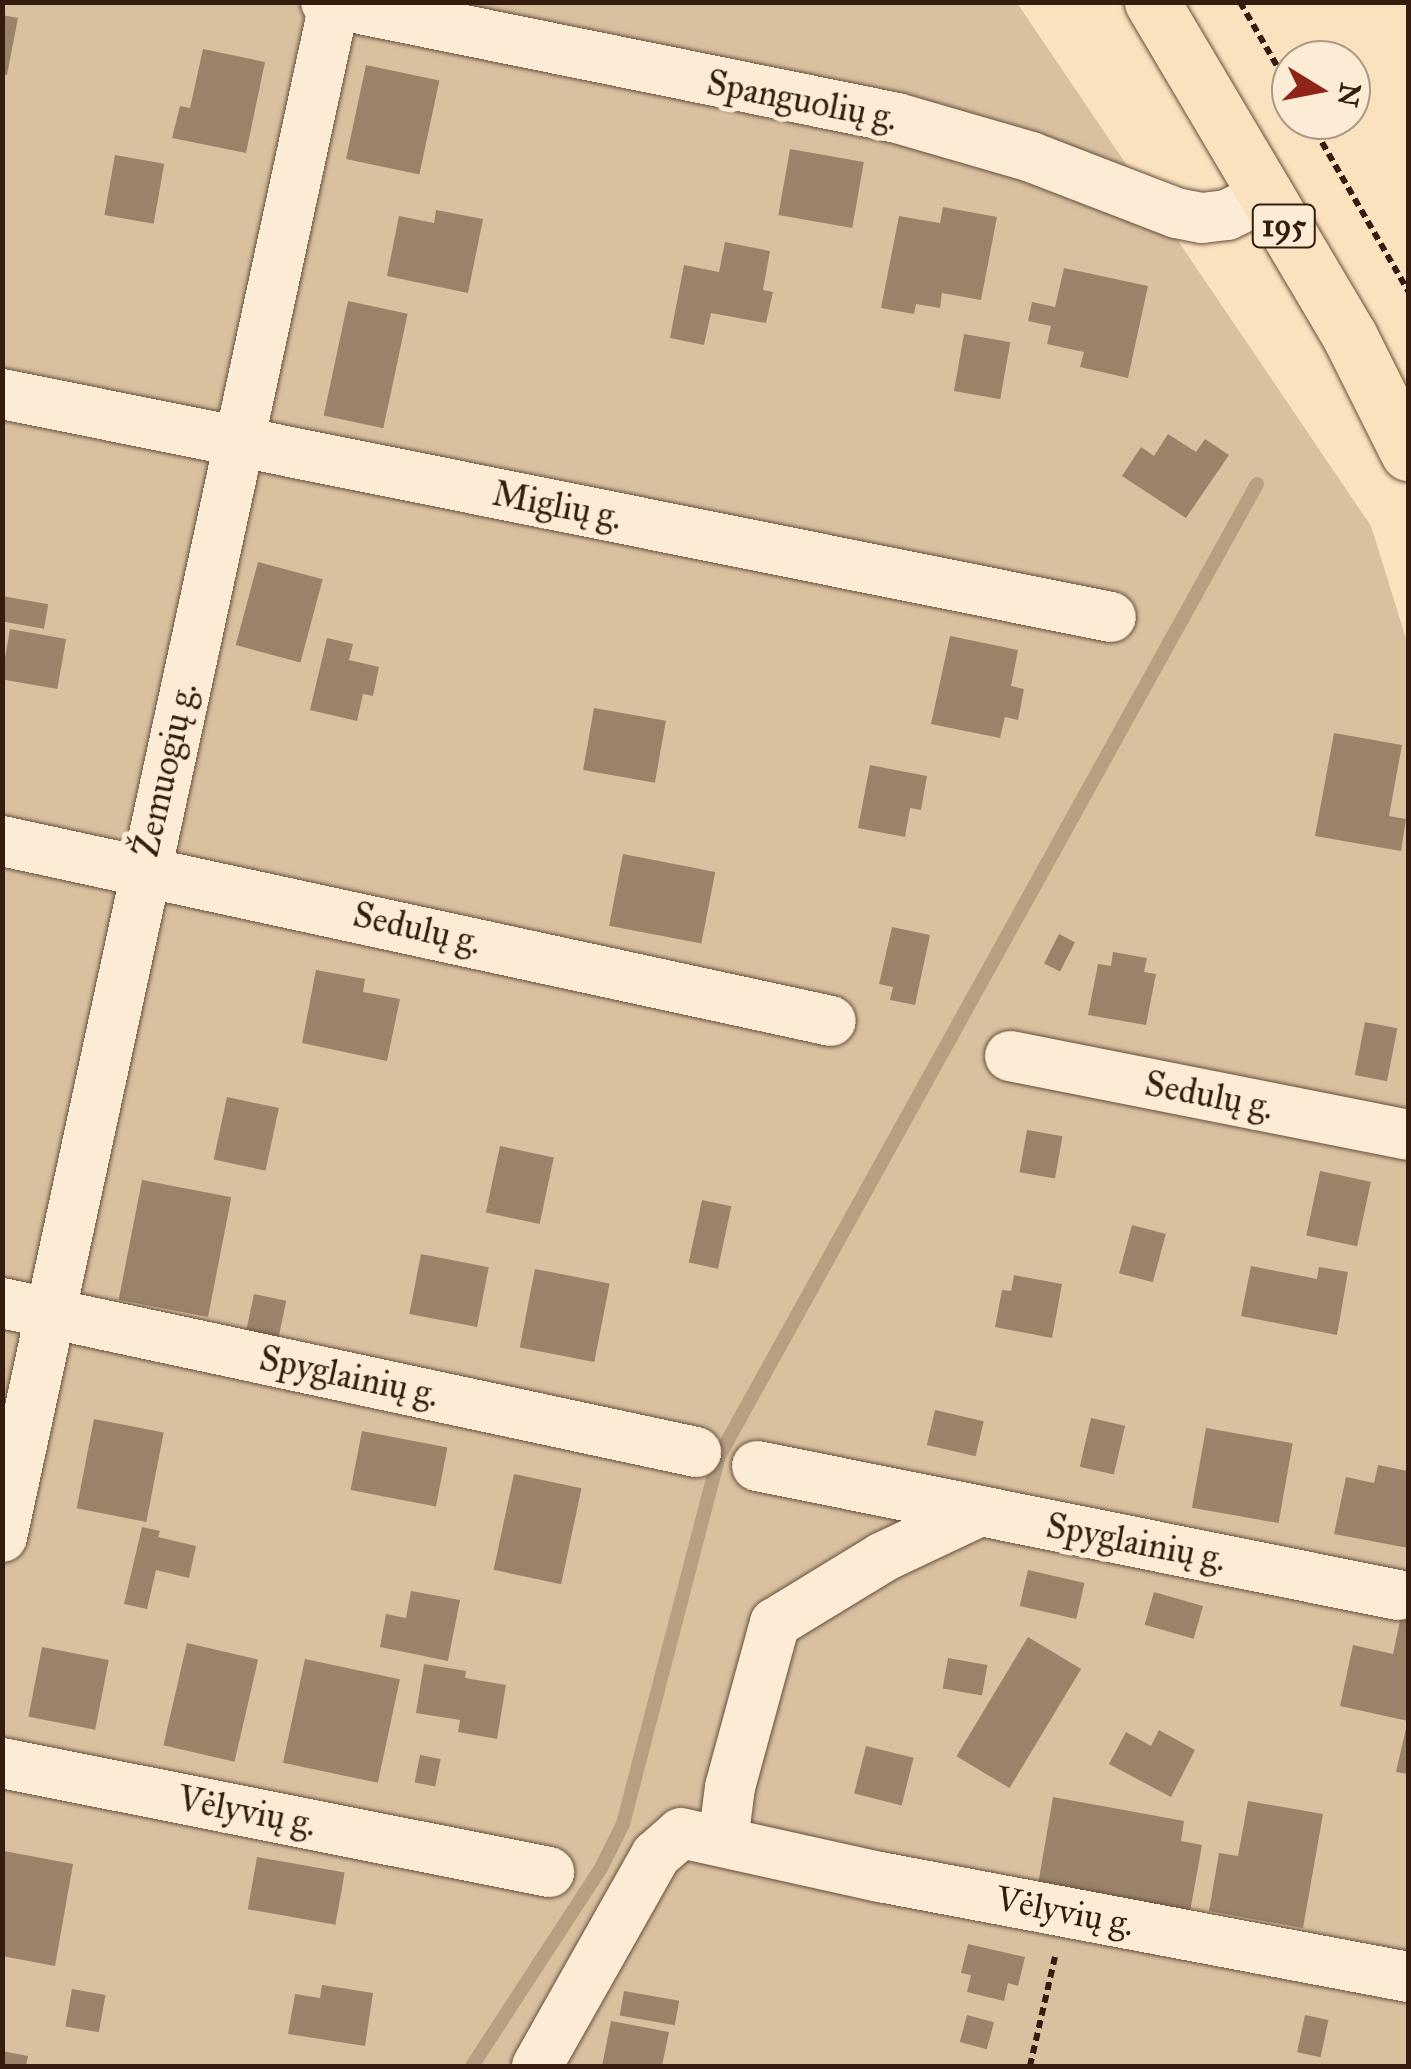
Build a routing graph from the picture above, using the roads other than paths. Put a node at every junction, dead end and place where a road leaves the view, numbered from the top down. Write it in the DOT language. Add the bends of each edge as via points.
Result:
graph roads {
  1 [pos="1152,2"];
  2 [pos="330,3"];
  3 [pos="1266,196"];
  4 [pos="2,394"];
  5 [pos="239,442"];
  6 [pos="1408,453"];
  7 [pos="1111,617"];
  8 [pos="2,841"];
  9 [pos="144,868"];
  10 [pos="831,1021"];
  11 [pos="1010,1056"];
  12 [pos="1408,1135"];
  13 [pos="2,1303"];
  14 [pos="52,1313"];
  15 [pos="696,1452"];
  16 [pos="757,1466"];
  17 [pos="976,1513"];
  18 [pos="2,1537"];
  19 [pos="1398,1595"];
  20 [pos="2,1763"];
  21 [pos="724,1840"];
  22 [pos="550,1872"];
  23 [pos="1408,1977"];
  24 [pos="536,2066"];
  1 -- 3 [label="main road, 195"];
  2 -- 3 [label="street, Spanguolių g." via="897,118 1030,157 1176,213 1227,215"];
  2 -- 5 [label="street, Žemuogių g."];
  3 -- 6 [label="main road, 195" via="1350,337"];
  4 -- 5 [label="street, Miglių g."];
  5 -- 7 [label="street, Miglių g."];
  5 -- 9 [label="street, Žemuogių g."];
  8 -- 9 [label="street, Sedulų g."];
  9 -- 10 [label="street, Sedulų g."];
  9 -- 14 [label="street, Žemuogių g."];
  11 -- 12 [label="street, Sedulų g."];
  13 -- 14 [label="street, Spyglainių g."];
  14 -- 15 [label="street, Spyglainių g."];
  14 -- 18 [label="street, Žemuogių g."];
  16 -- 17 [label="street, Spyglainių g."];
  17 -- 19 [label="street, Spyglainių g."];
  17 -- 21 [label="street" via="883,1557 775,1622 730,1787"];
  20 -- 22 [label="street, Vėlyvių g."];
  21 -- 23 [label="street, Vėlyvių g."];
  21 -- 24 [label="street, Vėlyvių g." via="681,1833 656,1855"];
}
